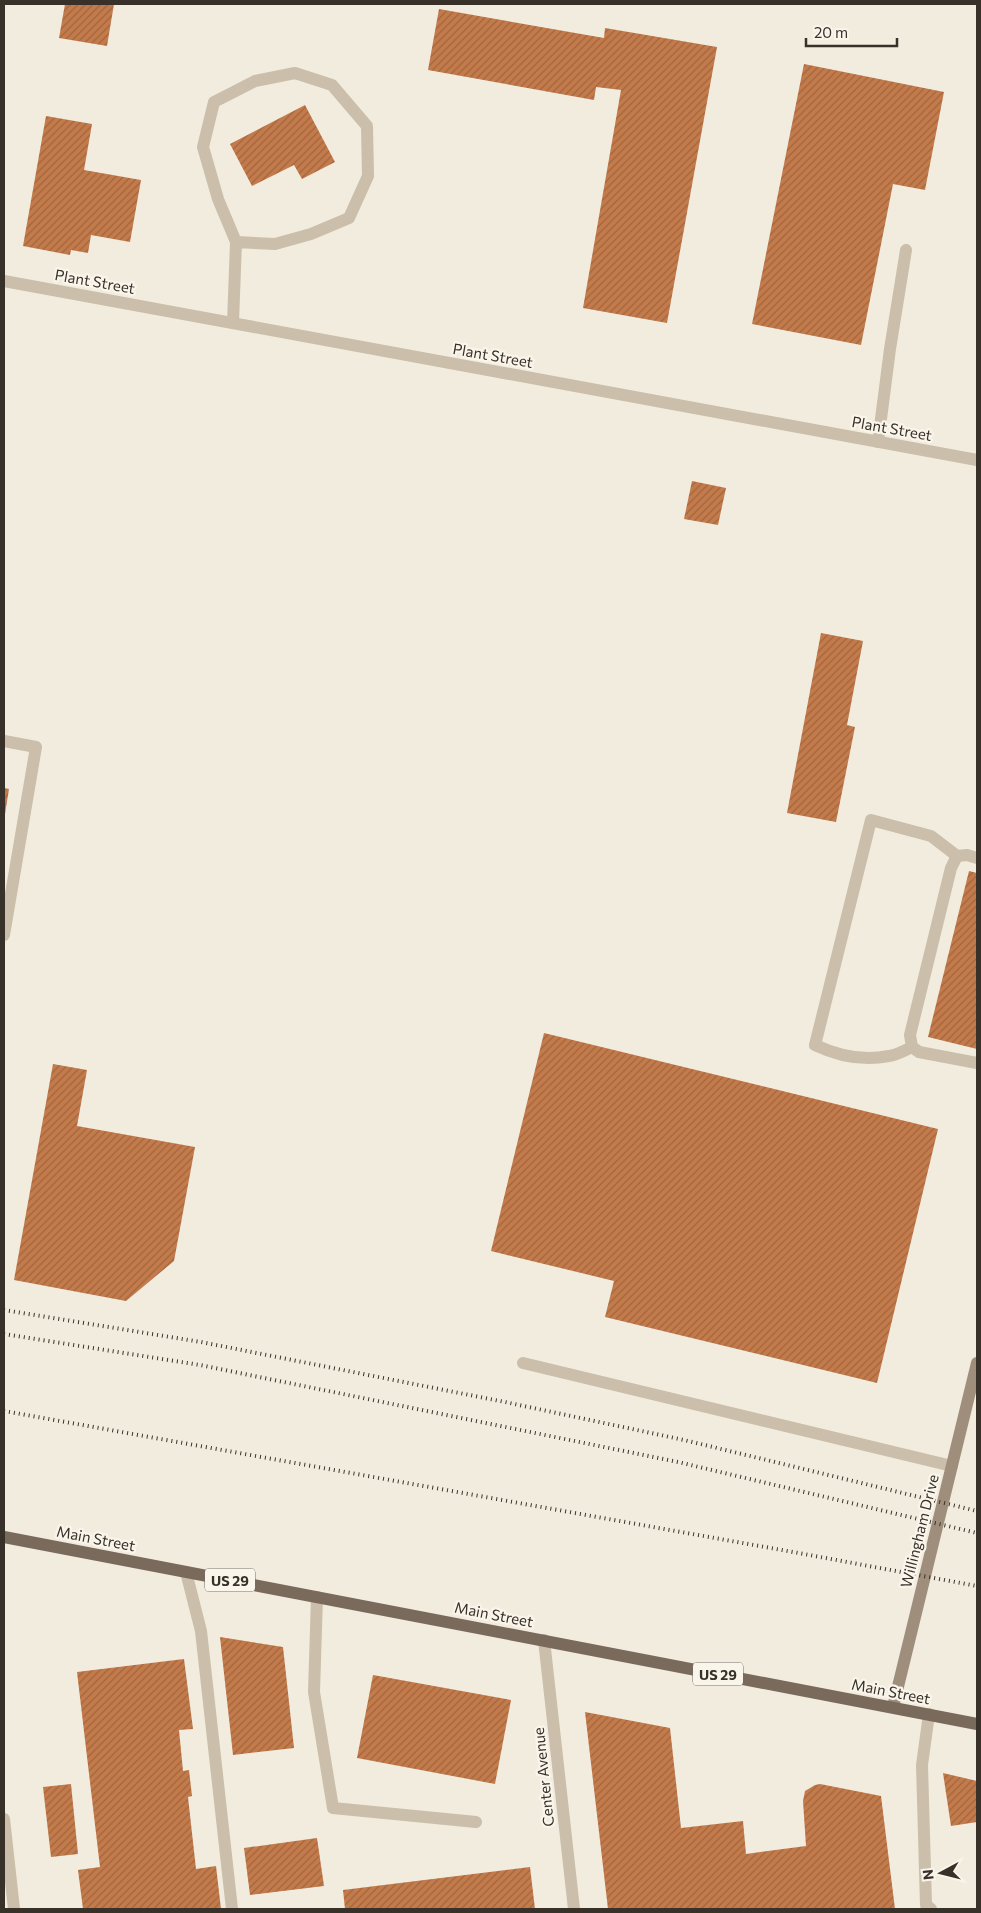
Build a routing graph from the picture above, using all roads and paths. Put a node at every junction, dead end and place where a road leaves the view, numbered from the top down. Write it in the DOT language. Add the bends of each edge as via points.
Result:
graph roads {
  1 [pos="236,242"];
  2 [pos="906,250"];
  3 [pos="4,281"];
  4 [pos="233,323"];
  5 [pos="878,442"];
  6 [pos="977,460"];
  7 [pos="4,741"];
  8 [pos="957,856"];
  9 [pos="977,858"];
  10 [pos="4,935"];
  11 [pos="912,1047"];
  12 [pos="977,1063"];
  13 [pos="523,1363"];
  14 [pos="977,1363"];
  15 [pos="976,1377"];
  16 [pos="952,1466"];
  17 [pos="4,1537"];
  18 [pos="186,1572"];
  19 [pos="317,1597"];
  20 [pos="544,1640"];
  21 [pos="893,1707"];
  22 [pos="929,1714"];
  23 [pos="977,1724"];
  24 [pos="4,1819"];
  25 [pos="476,1822"];
  26 [pos="14,1909"];
  27 [pos="232,1909"];
  28 [pos="574,1909"];
  29 [pos="931,1909"];
  1 -- 1 [label="street" via="218,199 203,147 214,102 255,81 295,74 332,85 367,126 368,176 349,218 275,244"];
  1 -- 4 [label="street"];
  2 -- 5 [label="street"];
  3 -- 4 [label="street, Plant Street"];
  4 -- 5 [label="street, Plant Street"];
  5 -- 6 [label="street, Plant Street"];
  7 -- 10 [label="street" via="36,747"];
  8 -- 9 [label="street"];
  8 -- 11 [label="street" via="951,868 910,1035"];
  8 -- 11 [label="street" via="931,836 871,820 815,1045 854,1058 890,1056"];
  11 -- 12 [label="street" via="919,1052"];
  13 -- 16 [label="street"];
  14 -- 15 [label="street, Willingham Drive"];
  15 -- 16 [label="street, Willingham Drive"];
  16 -- 21 [label="street, Willingham Drive"];
  17 -- 18 [label="main road, Main Street / US 29"];
  18 -- 19 [label="main road, Main Street / US 29"];
  18 -- 27 [label="street" via="201,1631"];
  19 -- 20 [label="main road, Main Street / US 29"];
  19 -- 25 [label="street" via="314,1692 333,1808"];
  20 -- 21 [label="main road, Main Street / US 29"];
  20 -- 28 [label="street, Center Avenue"];
  21 -- 22 [label="main road, Main Street / US 29"];
  22 -- 23 [label="main road, Main Street / US 29"];
  22 -- 29 [label="street" via="922,1765 926,1906"];
  24 -- 26 [label="street"];
}
